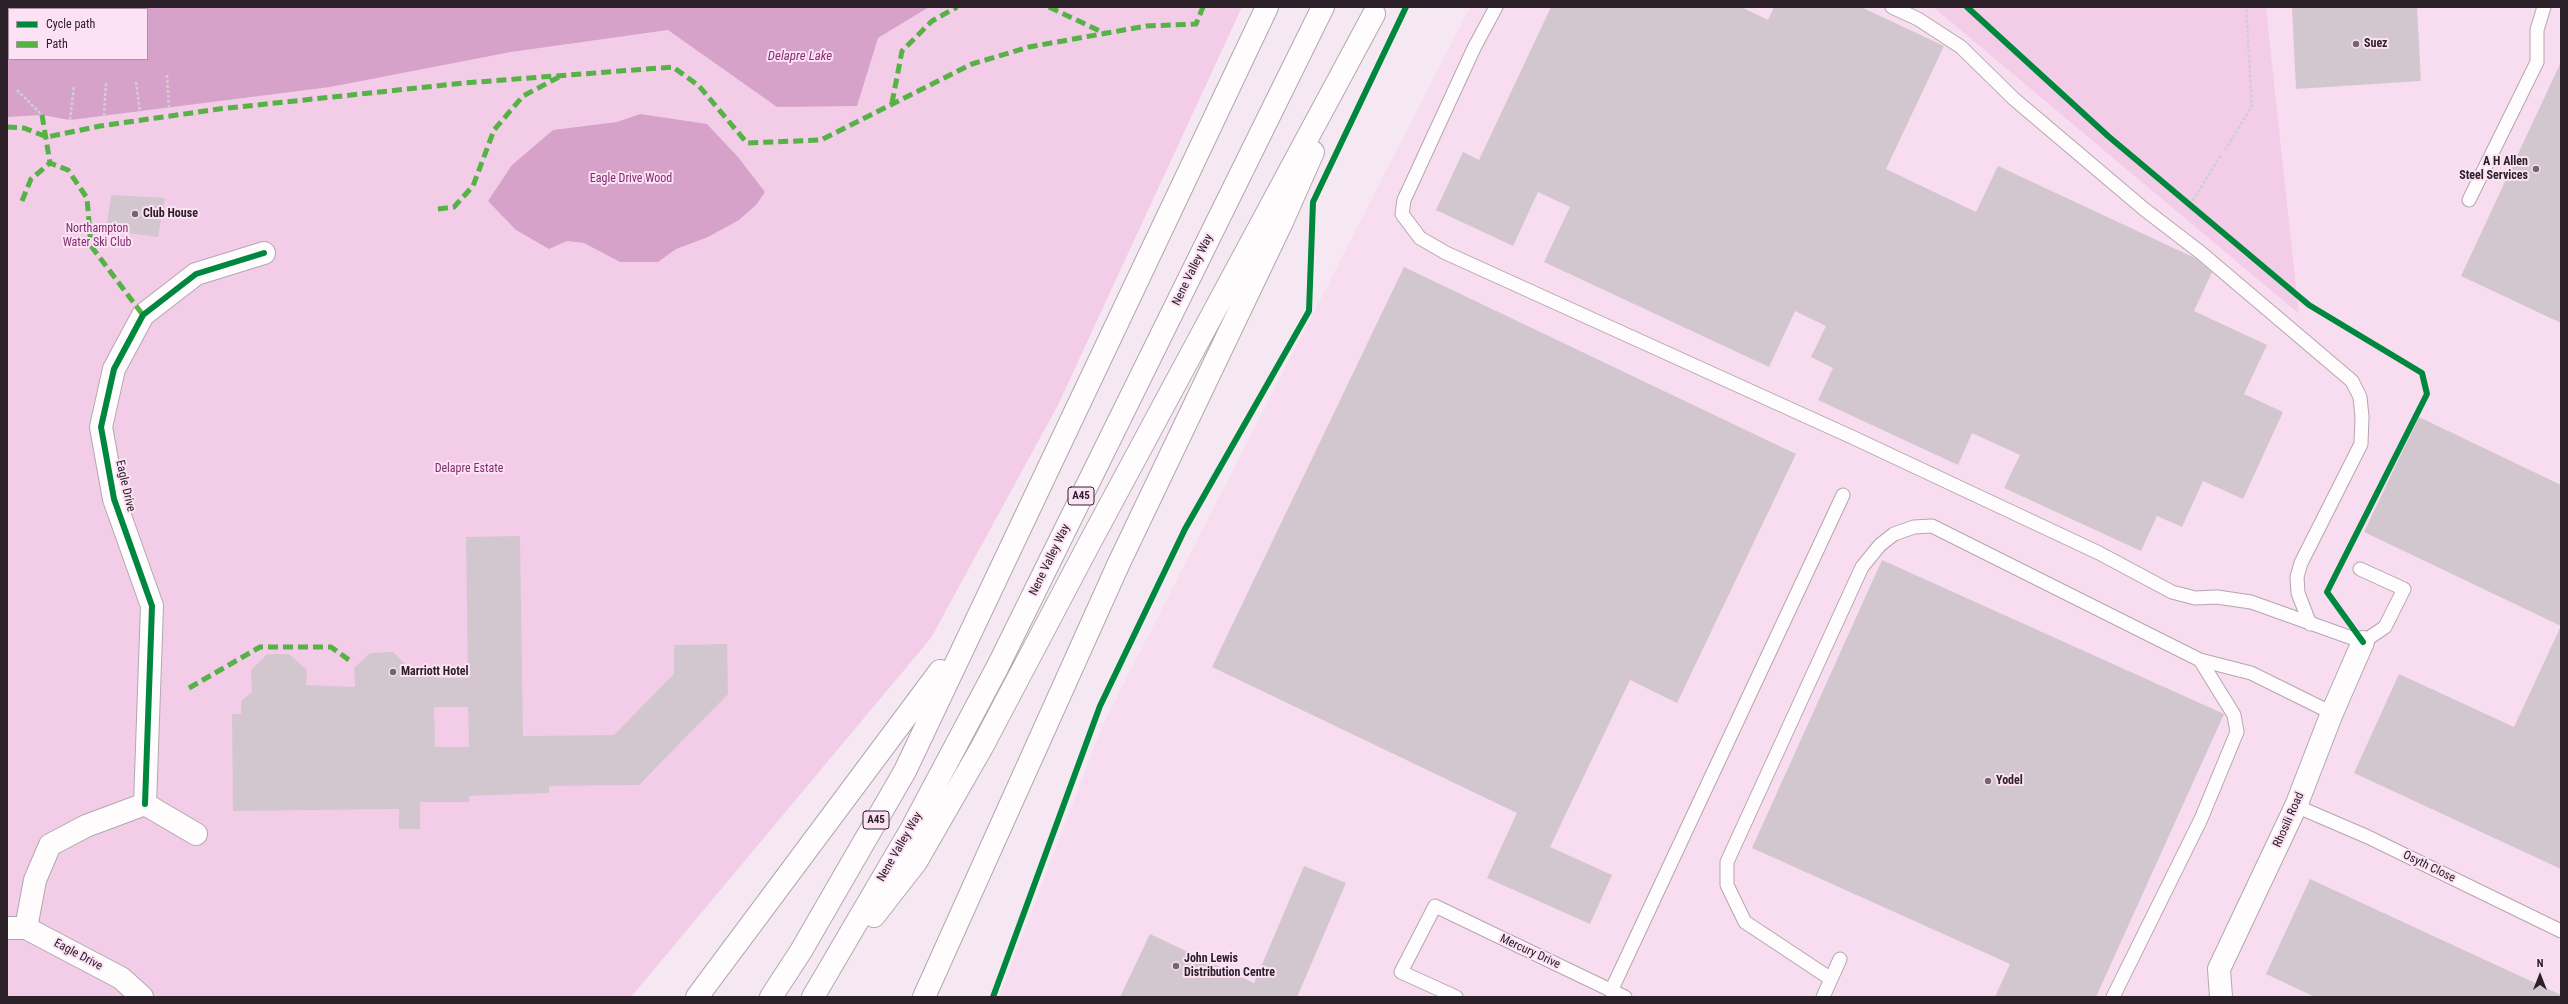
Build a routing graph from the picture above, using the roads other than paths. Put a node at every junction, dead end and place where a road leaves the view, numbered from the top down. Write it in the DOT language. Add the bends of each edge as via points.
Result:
graph roads {
  1 [pos="1267,7"];
  2 [pos="1323,7"];
  3 [pos="1496,7"];
  4 [pos="1892,7"];
  5 [pos="2544,7"];
  6 [pos="1375,10"];
  7 [pos="2469,200"];
  8 [pos="264,253"];
  9 [pos="1843,496"];
  10 [pos="2360,569"];
  11 [pos="2310,624"];
  12 [pos="968,635"];
  13 [pos="2363,642"];
  14 [pos="2200,660"];
  15 [pos="2332,713"];
  16 [pos="145,804"];
  17 [pos="2296,806"];
  18 [pos="196,834"];
  19 [pos="17,928"];
  20 [pos="2561,931"];
  21 [pos="1840,958"];
  22 [pos="825,978"];
  23 [pos="1831,979"];
  24 [pos="1611,991"];
  25 [pos="142,997"];
  26 [pos="697,997"];
  27 [pos="771,997"];
  28 [pos="813,997"];
  29 [pos="924,997"];
  30 [pos="1456,997"];
  31 [pos="1625,997"];
  32 [pos="1823,997"];
  33 [pos="2113,997"];
  34 [pos="2221,997"];
  1 -- 12 [label="main road, A45" via="1090,384"];
  2 -- 22 [label="main road, Nene Valley Way / A45" via="997,668 912,828"];
  3 -- 11 [label="lane" via="1474,48 1404,200 1402,214 1420,238 1453,256 2099,553 2172,592 2195,598 2244,601"];
  4 -- 11 [label="lane" via="1918,19 1961,48 2014,99 2352,381 2360,397 2361,444 2301,563 2297,577 2298,593"];
  5 -- 7 [label="lane" via="2537,30 2537,62"];
  6 -- 22 [label="main road" via="982,747 916,862"];
  6 -- 29 [label="main road" via="1282,222 1119,563"];
  8 -- 16 [label="main road, Eagle Drive" via="196,274 143,315 114,369 101,427 114,499 152,606"];
  9 -- 24 [label="lane"];
  10 -- 13 [label="lane" via="2404,589 2384,627"];
  11 -- 13 [label="lane"];
  12 -- 26 [label="main road"];
  12 -- 27 [label="main road, A45" via="904,771"];
  13 -- 15 [label="main road, Rhosili Road"];
  14 -- 15 [label="lane" via="2251,673"];
  14 -- 23 [label="lane" via="1932,526 1894,534 1880,545 1862,566 1727,862 1727,884 1746,922"];
  14 -- 33 [label="lane" via="2234,715 2237,732 2200,819"];
  15 -- 17 [label="main road, Rhosili Road"];
  16 -- 18 [label="main road"];
  16 -- 19 [label="main road" via="86,826 50,845"];
  17 -- 20 [label="lane, Osyth Close" via="2368,837"];
  17 -- 34 [label="main road, Rhosili Road" via="2219,969"];
  19 -- 25 [label="main road, Eagle Drive" via="121,978"];
  21 -- 23 [label="lane"];
  22 -- 28 [label="main road, Nene Valley Way / A45"];
  23 -- 32 [label="lane"];
  24 -- 30 [label="lane, Mercury Drive" via="1435,906 1401,972"];
  24 -- 31 [label="lane, Mercury Drive"];
}
